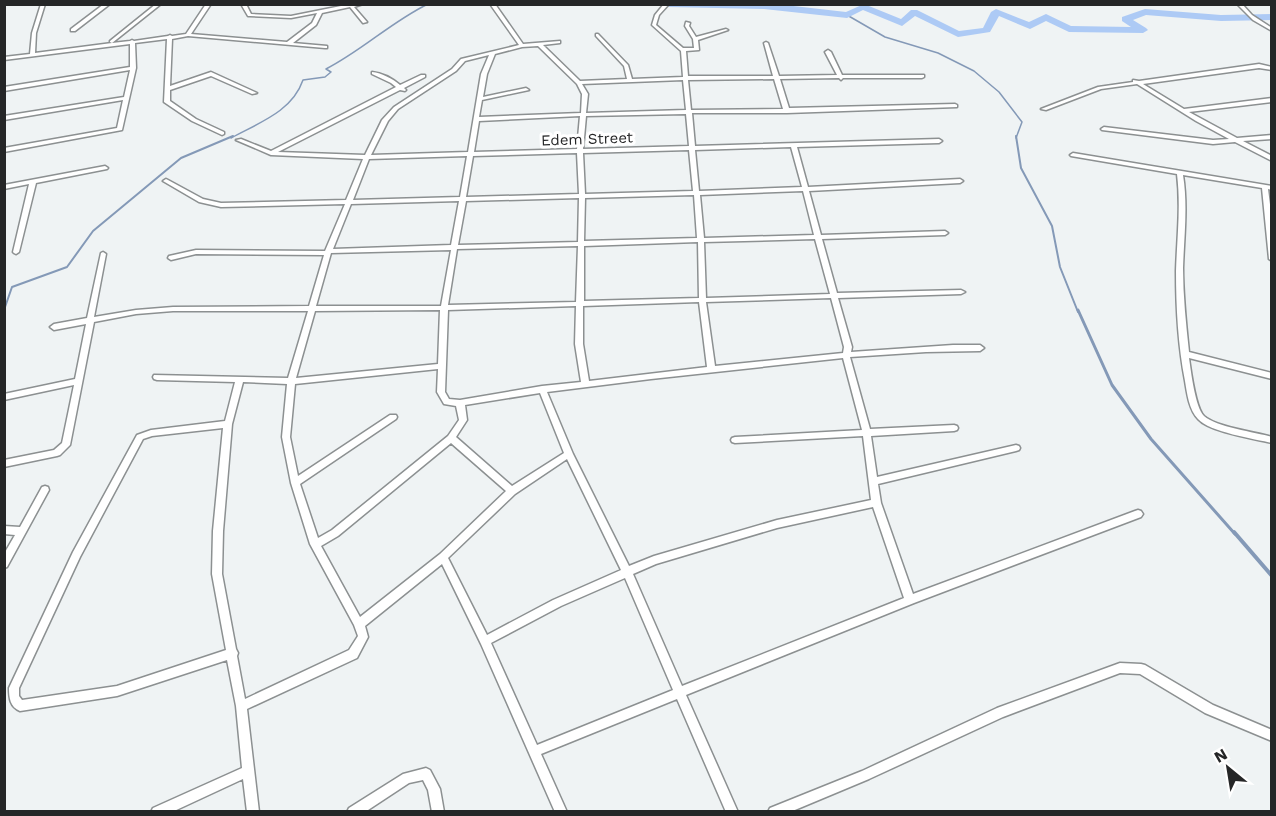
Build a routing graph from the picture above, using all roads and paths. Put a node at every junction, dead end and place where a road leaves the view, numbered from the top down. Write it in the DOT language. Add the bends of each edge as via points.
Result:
graph roads {
  1 [pos="43,4"];
  2 [pos="108,4"];
  3 [pos="159,4"];
  4 [pos="209,4"];
  5 [pos="243,4"];
  6 [pos="361,4"];
  7 [pos="492,4"];
  8 [pos="667,4"];
  9 [pos="1239,4"];
  10 [pos="351,6"];
  11 [pos="332,7"];
  12 [pos="320,12"];
  13 [pos="365,21"];
  14 [pos="688,22"];
  15 [pos="73,30"];
  16 [pos="726,30"];
  17 [pos="1272,30"];
  18 [pos="188,35"];
  19 [pos="598,35"];
  20 [pos="170,36"];
  21 [pos="695,39"];
  22 [pos="132,41"];
  23 [pos="558,42"];
  24 [pos="766,43"];
  25 [pos="109,44"];
  26 [pos="288,44"];
  27 [pos="538,44"];
  28 [pos="522,46"];
  29 [pos="325,47"];
  30 [pos="697,48"];
  31 [pos="682,50"];
  32 [pos="493,52"];
  33 [pos="828,52"];
  34 [pos="32,55"];
  35 [pos="4,58"];
  36 [pos="684,59"];
  37 [pos="133,68"];
  38 [pos="1272,69"];
  39 [pos="374,73"];
  40 [pos="423,76"];
  41 [pos="922,76"];
  42 [pos="687,78"];
  43 [pos="841,78"];
  44 [pos="776,79"];
  45 [pos="630,81"];
  46 [pos="1135,81"];
  47 [pos="579,83"];
  48 [pos="4,88"];
  49 [pos="167,89"];
  50 [pos="401,89"];
  51 [pos="526,90"];
  52 [pos="254,93"];
  53 [pos="415,94"];
  54 [pos="127,98"];
  55 [pos="480,99"];
  56 [pos="1272,100"];
  57 [pos="954,105"];
  58 [pos="1044,109"];
  59 [pos="691,111"];
  60 [pos="787,111"];
  61 [pos="1182,111"];
  62 [pos="584,113"];
  63 [pos="4,118"];
  64 [pos="477,119"];
  65 [pos="1104,129"];
  66 [pos="222,133"];
  67 [pos="1272,137"];
  68 [pos="239,140"];
  69 [pos="939,141"];
  70 [pos="1236,141"];
  71 [pos="794,147"];
  72 [pos="693,148"];
  73 [pos="4,150"];
  74 [pos="580,150"];
  75 [pos="271,153"];
  76 [pos="471,155"];
  77 [pos="1073,155"];
  78 [pos="367,157"];
  79 [pos="1272,159"];
  80 [pos="105,168"];
  81 [pos="1180,172"];
  82 [pos="33,181"];
  83 [pos="166,181"];
  84 [pos="960,182"];
  85 [pos="4,187"];
  86 [pos="1269,187"];
  87 [pos="805,189"];
  88 [pos="696,193"];
  89 [pos="582,195"];
  90 [pos="464,198"];
  91 [pos="350,203"];
  92 [pos="945,233"];
  93 [pos="819,236"];
  94 [pos="701,240"];
  95 [pos="581,244"];
  96 [pos="454,248"];
  97 [pos="16,252"];
  98 [pos="329,252"];
  99 [pos="103,254"];
  100 [pos="171,258"];
  101 [pos="1272,259"];
  102 [pos="961,292"];
  103 [pos="835,298"];
  104 [pos="703,301"];
  105 [pos="580,304"];
  106 [pos="444,308"];
  107 [pos="310,310"];
  108 [pos="90,321"];
  109 [pos="54,327"];
  110 [pos="980,348"];
  111 [pos="1186,354"];
  112 [pos="846,355"];
  113 [pos="442,366"];
  114 [pos="711,369"];
  115 [pos="1272,376"];
  116 [pos="157,377"];
  117 [pos="240,380"];
  118 [pos="78,381"];
  119 [pos="291,381"];
  120 [pos="585,383"];
  121 [pos="542,389"];
  122 [pos="4,398"];
  123 [pos="460,403"];
  124 [pos="393,417"];
  125 [pos="228,424"];
  126 [pos="954,428"];
  127 [pos="867,434"];
  128 [pos="451,438"];
  129 [pos="735,440"];
  130 [pos="1272,440"];
  131 [pos="1016,447"];
  132 [pos="569,454"];
  133 [pos="4,464"];
  134 [pos="873,482"];
  135 [pos="295,483"];
  136 [pos="45,490"];
  137 [pos="512,491"];
  138 [pos="876,503"];
  139 [pos="1138,514"];
  140 [pos="4,530"];
  141 [pos="22,531"];
  142 [pos="315,544"];
  143 [pos="443,557"];
  144 [pos="4,564"];
  145 [pos="627,572"];
  146 [pos="910,600"];
  147 [pos="359,624"];
  148 [pos="485,641"];
  149 [pos="233,653"];
  150 [pos="680,691"];
  151 [pos="241,706"];
  152 [pos="1272,736"];
  153 [pos="535,751"];
  154 [pos="248,771"];
  155 [pos="156,812"];
  156 [pos="253,812"];
  157 [pos="353,812"];
  158 [pos="438,812"];
  159 [pos="561,812"];
  160 [pos="732,812"];
  161 [pos="774,812"];
  1 -- 34 [label="street"];
  2 -- 15 [label="street"];
  3 -- 25 [label="street"];
  4 -- 18 [label="street"];
  5 -- 12 [label="street" via="250,15 280,17"];
  6 -- 10 [label="street"];
  7 -- 28 [label="street"];
  8 -- 31 [label="street" via="654,25"];
  9 -- 17 [label="street" via="1249,16"];
  10 -- 11 [label="street"];
  10 -- 13 [label="street"];
  11 -- 12 [label="street"];
  12 -- 26 [label="street" via="314,24"];
  14 -- 21 [label="street"];
  16 -- 21 [label="street"];
  18 -- 20 [label="street"];
  18 -- 26 [label="street"];
  19 -- 45 [label="street" via="626,66"];
  20 -- 22 [label="street"];
  20 -- 49 [label="street"];
  21 -- 30 [label="street"];
  22 -- 25 [label="street"];
  22 -- 37 [label="street"];
  23 -- 27 [label="street"];
  24 -- 44 [label="street"];
  25 -- 34 [label="street"];
  26 -- 29 [label="street"];
  27 -- 28 [label="street"];
  27 -- 47 [label="street"];
  28 -- 32 [label="street"];
  30 -- 31 [label="street"];
  30 -- 36 [label="street" via="694,55"];
  31 -- 36 [label="street"];
  32 -- 53 [label="street" via="463,60"];
  32 -- 55 [label="street"];
  33 -- 43 [label="street"];
  34 -- 35 [label="street"];
  36 -- 42 [label="street"];
  37 -- 48 [label="street"];
  37 -- 54 [label="street"];
  38 -- 46 [label="street" via="1259,66"];
  39 -- 50 [label="street"];
  40 -- 50 [label="street"];
  41 -- 43 [label="street"];
  42 -- 44 [label="street"];
  42 -- 45 [label="street"];
  42 -- 59 [label="street"];
  43 -- 44 [label="street"];
  44 -- 60 [label="street"];
  45 -- 47 [label="street"];
  46 -- 58 [label="street" via="1082,93"];
  46 -- 61 [label="street"];
  47 -- 62 [label="street" via="585,94"];
  49 -- 52 [label="street" via="211,74"];
  49 -- 66 [label="street" via="167,102"];
  50 -- 53 [label="street"];
  50 -- 75 [label="street"];
  51 -- 55 [label="street"];
  53 -- 78 [label="street" via="386,120"];
  54 -- 63 [label="street"];
  54 -- 73 [label="street" via="120,129"];
  55 -- 64 [label="street"];
  56 -- 61 [label="street"];
  57 -- 60 [label="street"];
  59 -- 60 [label="street"];
  59 -- 62 [label="street"];
  59 -- 72 [label="street"];
  61 -- 70 [label="street"];
  62 -- 64 [label="street"];
  62 -- 74 [label="street"];
  64 -- 76 [label="street"];
  65 -- 70 [label="street" via="1206,142"];
  67 -- 70 [label="street"];
  68 -- 75 [label="street, Edem Street"];
  69 -- 71 [label="street, Edem Street"];
  70 -- 79 [label="street"];
  71 -- 72 [label="street, Edem Street"];
  71 -- 87 [label="street"];
  72 -- 74 [label="street, Edem Street"];
  72 -- 88 [label="street"];
  74 -- 76 [label="street, Edem Street"];
  74 -- 89 [label="street"];
  75 -- 78 [label="street, Edem Street"];
  76 -- 78 [label="street, Edem Street"];
  76 -- 90 [label="street"];
  77 -- 81 [label="street"];
  78 -- 91 [label="street"];
  80 -- 82 [label="street"];
  81 -- 86 [label="street"];
  81 -- 111 [label="street" via="1184,226 1180,282"];
  82 -- 85 [label="street"];
  82 -- 97 [label="street"];
  83 -- 91 [label="street" via="210,204"];
  84 -- 87 [label="street"];
  86 -- 101 [label="street"];
  87 -- 88 [label="street"];
  87 -- 93 [label="street"];
  88 -- 89 [label="street"];
  88 -- 94 [label="street"];
  89 -- 90 [label="street"];
  89 -- 95 [label="street"];
  90 -- 91 [label="street"];
  90 -- 96 [label="street"];
  91 -- 98 [label="street"];
  92 -- 93 [label="street"];
  93 -- 94 [label="street"];
  93 -- 103 [label="street"];
  94 -- 95 [label="street"];
  94 -- 104 [label="street"];
  95 -- 96 [label="street"];
  95 -- 105 [label="street"];
  96 -- 98 [label="street"];
  96 -- 106 [label="street"];
  98 -- 100 [label="street" via="196,252"];
  98 -- 107 [label="street"];
  99 -- 108 [label="street"];
  102 -- 103 [label="street"];
  103 -- 104 [label="street"];
  103 -- 112 [label="street" via="848,347"];
  104 -- 105 [label="street"];
  104 -- 114 [label="street"];
  105 -- 106 [label="street"];
  105 -- 120 [label="street" via="579,344"];
  106 -- 107 [label="street"];
  106 -- 113 [label="street"];
  107 -- 108 [label="street" via="173,309"];
  107 -- 119 [label="street"];
  108 -- 109 [label="street"];
  108 -- 118 [label="street"];
  110 -- 112 [label="street"];
  111 -- 115 [label="street"];
  111 -- 130 [label="street" via="1189,387 1199,417"];
  112 -- 114 [label="street"];
  112 -- 127 [label="street"];
  113 -- 119 [label="street"];
  113 -- 123 [label="street" via="444,399"];
  114 -- 120 [label="street"];
  116 -- 117 [label="street"];
  117 -- 119 [label="street"];
  117 -- 125 [label="street"];
  118 -- 122 [label="street"];
  118 -- 133 [label="street" via="63,449 49,456"];
  119 -- 135 [label="street" via="286,437"];
  120 -- 121 [label="street"];
  121 -- 123 [label="street"];
  121 -- 132 [label="street"];
  123 -- 128 [label="street" via="463,420"];
  124 -- 135 [label="street"];
  125 -- 149 [label="street" via="217,574"];
  125 -- 149 [label="street" via="140,437 76,555 14,688 14,698 21,706 117,691"];
  126 -- 127 [label="street"];
  127 -- 129 [label="street"];
  127 -- 134 [label="street"];
  128 -- 137 [label="street"];
  128 -- 142 [label="street" via="335,533"];
  131 -- 134 [label="street"];
  132 -- 137 [label="street"];
  132 -- 145 [label="street"];
  134 -- 138 [label="street"];
  135 -- 142 [label="street"];
  136 -- 141 [label="street"];
  137 -- 143 [label="street"];
  138 -- 145 [label="street" via="777,524 654,560"];
  138 -- 146 [label="street"];
  139 -- 146 [label="street"];
  140 -- 141 [label="street"];
  141 -- 144 [label="street"];
  142 -- 147 [label="street"];
  143 -- 147 [label="street"];
  143 -- 148 [label="street"];
  145 -- 148 [label="street" via="556,603"];
  145 -- 150 [label="street"];
  146 -- 150 [label="street"];
  147 -- 151 [label="street" via="363,637 353,654"];
  148 -- 153 [label="street"];
  149 -- 151 [label="street"];
  150 -- 153 [label="street"];
  150 -- 160 [label="street"];
  151 -- 154 [label="street"];
  152 -- 161 [label="street" via="1209,709 1141,669 1120,668 1001,712"];
  153 -- 159 [label="street"];
  154 -- 155 [label="street"];
  154 -- 156 [label="street"];
  157 -- 158 [label="street" via="406,778 426,774 435,789"];
}
